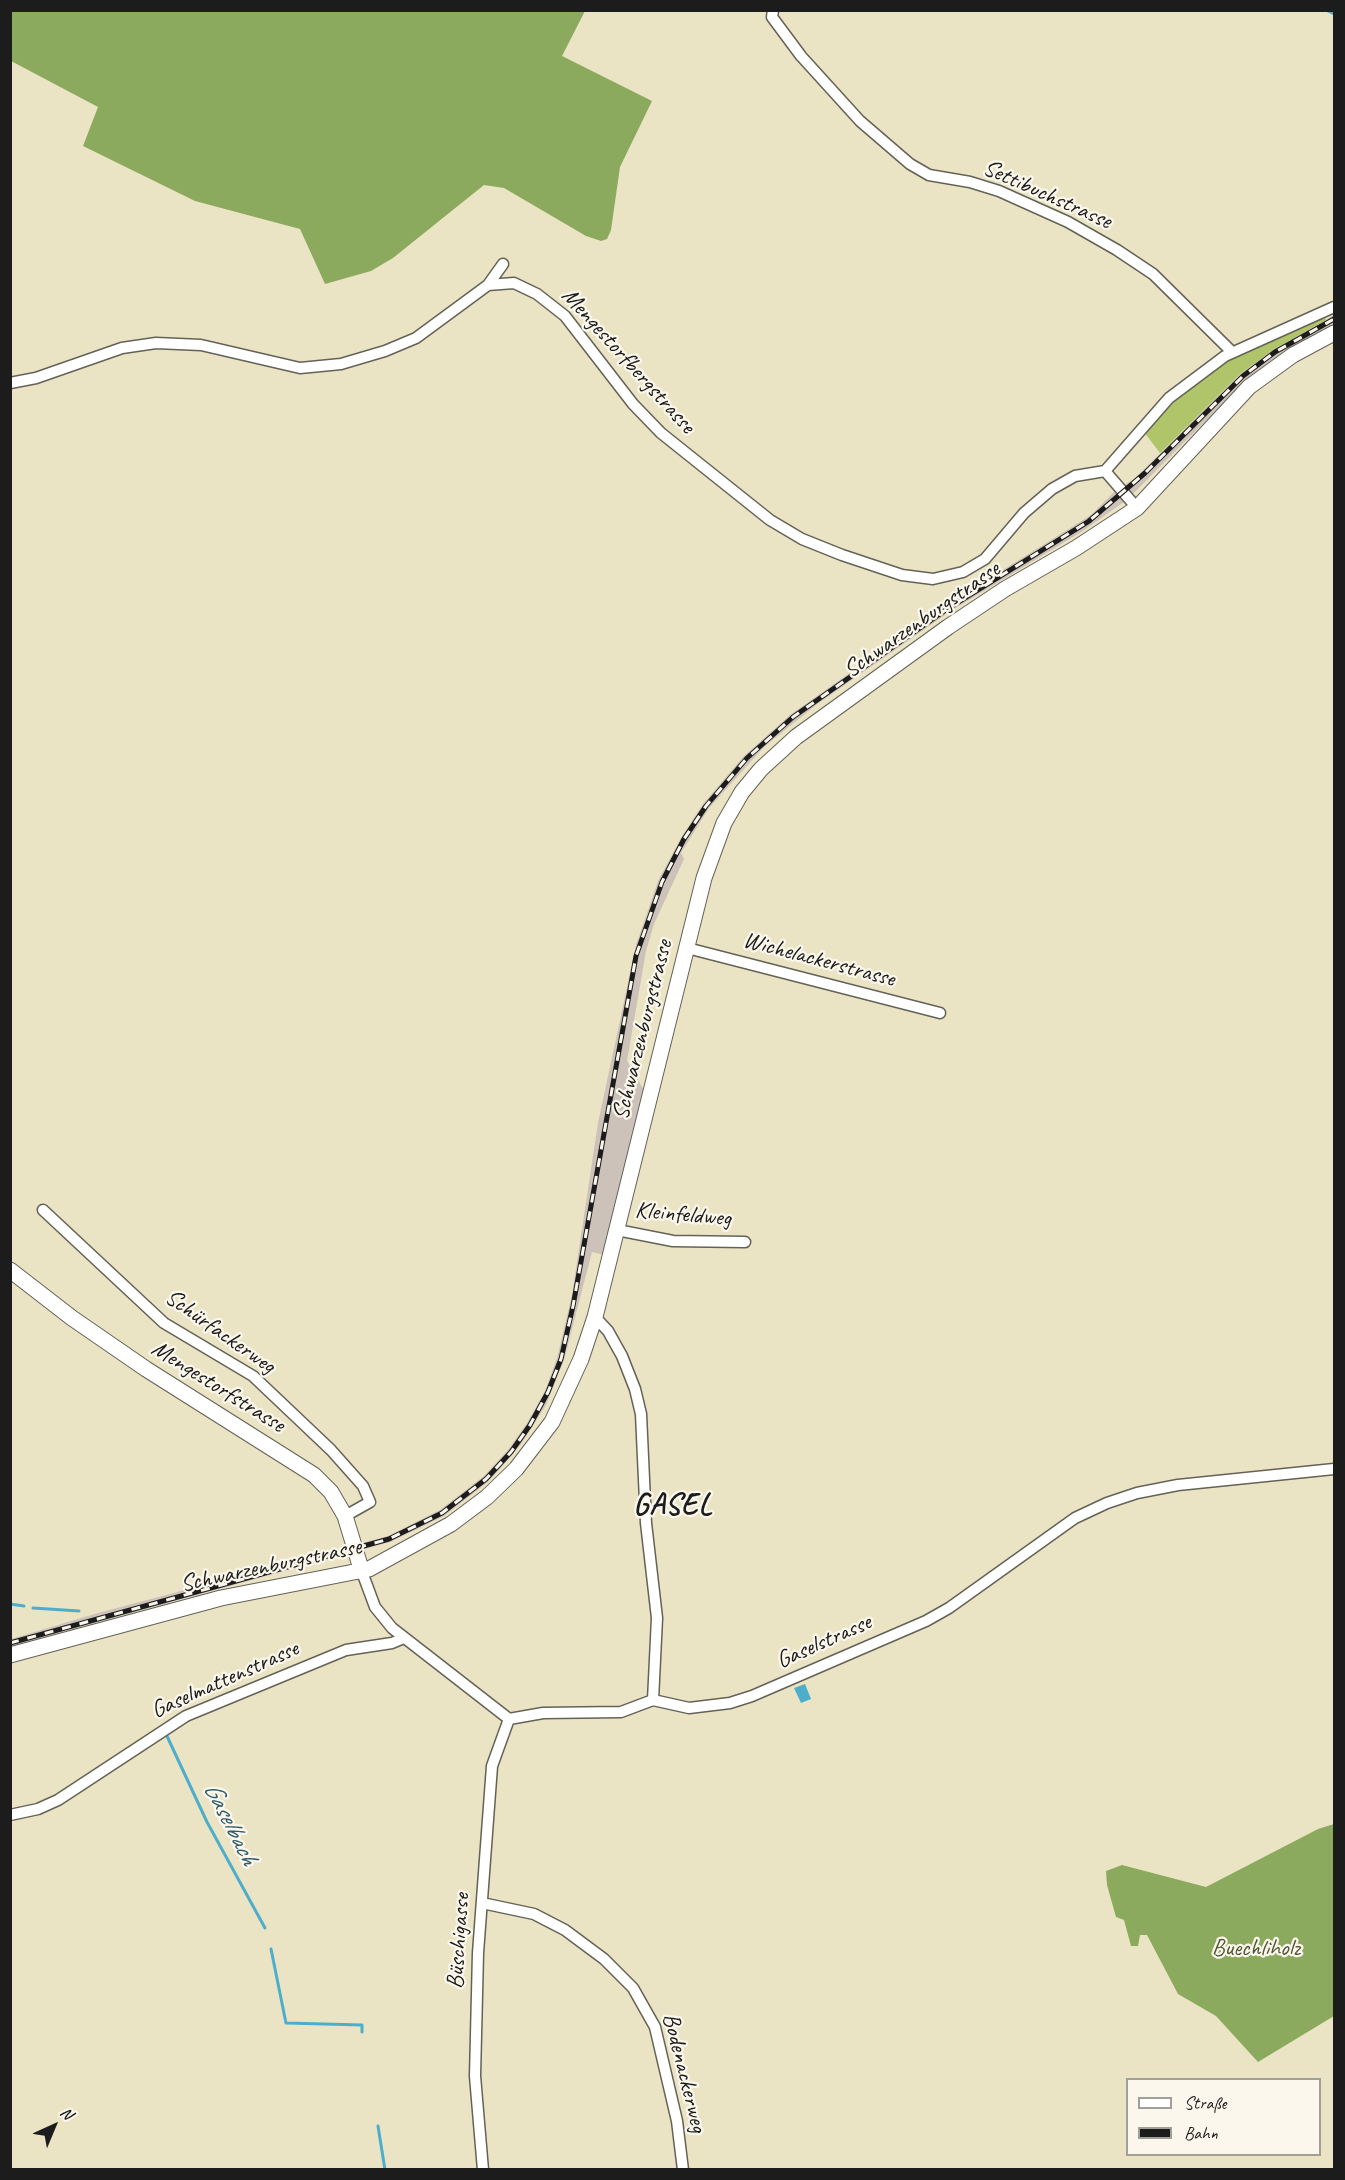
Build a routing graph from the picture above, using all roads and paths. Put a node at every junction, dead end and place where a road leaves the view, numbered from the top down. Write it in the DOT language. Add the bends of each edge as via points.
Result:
graph roads {
  1 [pos="773,10"];
  2 [pos="514,283"];
  3 [pos="488,285"];
  4 [pos="1335,308"];
  5 [pos="1335,333"];
  6 [pos="1232,351"];
  7 [pos="10,383"];
  8 [pos="1105,471"];
  9 [pos="1137,508"];
  10 [pos="687,948"];
  11 [pos="940,1013"];
  12 [pos="43,1209"];
  13 [pos="617,1230"];
  14 [pos="745,1242"];
  15 [pos="10,1270"];
  16 [pos="594,1317"];
  17 [pos="1335,1469"];
  18 [pos="345,1516"];
  19 [pos="362,1572"];
  20 [pos="404,1638"];
  21 [pos="10,1655"];
  22 [pos="653,1700"];
  23 [pos="509,1719"];
  24 [pos="10,1815"];
  25 [pos="482,1903"];
  26 [pos="483,2169"];
  27 [pos="683,2169"];
  1 -- 6 [label="street, Settibuchstrasse" via="772,17 801,56 860,121 910,164 929,175 999,191 1068,222 1117,250 1152,274"];
  2 -- 3 [label="street"];
  2 -- 3 [label="street" via="504,272 503,264"];
  2 -- 8 [label="street, Mengestorfbergstrasse" via="537,294 565,316 646,418 748,504 802,539 879,568 926,579 963,572 985,559 1037,500 1075,476"];
  3 -- 7 [label="street" via="416,338 341,364 300,368 201,345 156,343 122,348"];
  4 -- 6 [label="street"];
  5 -- 9 [label="main road, Schwarzenburgstrasse" via="1293,355 1249,387"];
  6 -- 8 [label="street" via="1169,398"];
  8 -- 9 [label="street"];
  9 -- 10 [label="main road, Schwarzenburgstrasse" via="976,607 771,759 742,792 724,823 704,878"];
  10 -- 11 [label="street, Wichelackerstrasse"];
  10 -- 13 [label="main road, Schwarzenburgstrasse"];
  12 -- 18 [label="street, Schürfackerweg" via="164,1323 253,1376 331,1450 357,1479 370,1502"];
  13 -- 14 [label="street, Kleinfeldweg" via="673,1241"];
  13 -- 16 [label="main road, Schwarzenburgstrasse"];
  15 -- 18 [label="main road, Mengestorfstrasse" via="146,1369 314,1475 331,1492"];
  16 -- 19 [label="main road, Schwarzenburgstrasse" via="562,1403 516,1469 451,1524"];
  16 -- 22 [label="street" via="608,1331 622,1356 641,1414 646,1523 657,1615"];
  17 -- 22 [label="street, Gaselstrasse" via="1178,1485 1107,1503 1075,1518 949,1608 841,1660 730,1703 685,1708"];
  18 -- 19 [label="main road, Mengestorfstrasse"];
  19 -- 20 [label="street" via="378,1612"];
  19 -- 21 [label="main road, Schwarzenburgstrasse" via="221,1598"];
  20 -- 23 [label="street"];
  20 -- 24 [label="street, Gaselmattenstrasse" via="346,1650 186,1716 58,1800"];
  22 -- 23 [label="street" via="621,1712 543,1713"];
  23 -- 25 [label="street, Büschigasse" via="492,1766"];
  25 -- 26 [label="street, Büschigasse" via="475,2024"];
  25 -- 27 [label="street, Bodenackerweg" via="534,1914 565,1930 599,1955 633,1988 655,2027 677,2121"];
}
